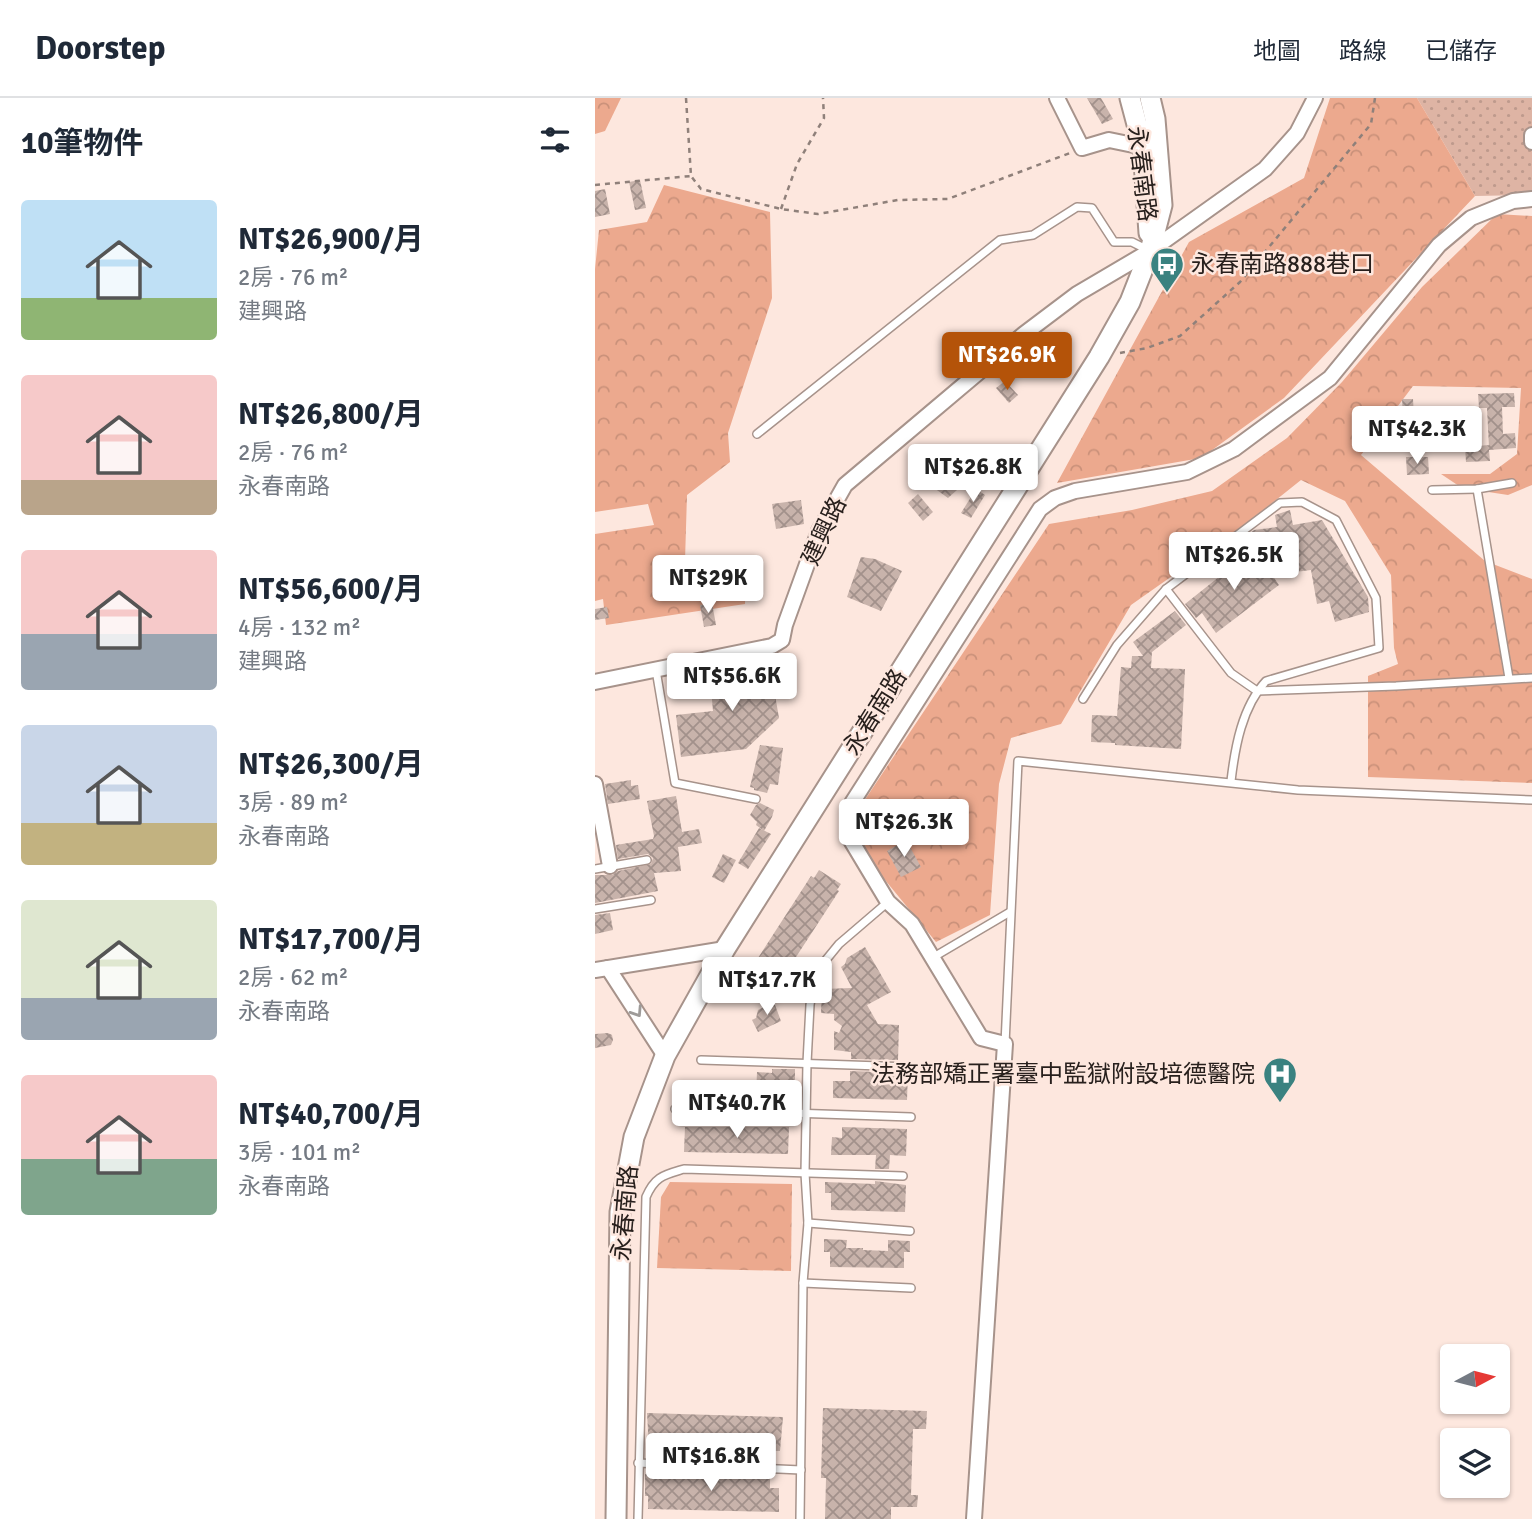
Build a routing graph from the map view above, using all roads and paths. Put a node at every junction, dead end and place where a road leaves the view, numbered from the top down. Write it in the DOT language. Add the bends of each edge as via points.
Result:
graph roads {
  1 [pos="686,98"];
  2 [pos="823,98"];
  3 [pos="1058,98"];
  4 [pos="1130,98"];
  5 [pos="1150,98"];
  6 [pos="1315,98"];
  7 [pos="1375,98"];
  8 [pos="1532,135"];
  9 [pos="1532,142"];
  10 [pos="1143,147"];
  11 [pos="1083,148"];
  12 [pos="691,176"];
  13 [pos="595,185"];
  14 [pos="1532,199"];
  15 [pos="781,209"];
  16 [pos="1150,251"];
  17 [pos="1099,357"];
  18 [pos="757,434"];
  19 [pos="1512,483"];
  20 [pos="1477,489"];
  21 [pos="1432,490"];
  22 [pos="1166,589"];
  23 [pos="656,670"];
  24 [pos="1509,678"];
  25 [pos="1532,678"];
  26 [pos="595,682"];
  27 [pos="1257,691"];
  28 [pos="1083,699"];
  29 [pos="1231,781"];
  30 [pos="595,784"];
  31 [pos="755,799"];
  32 [pos="1532,800"];
  33 [pos="647,860"];
  34 [pos="602,867"];
  35 [pos="651,900"];
  36 [pos="888,902"];
  37 [pos="595,909"];
  38 [pos="1010,912"];
  39 [pos="725,949"];
  40 [pos="932,958"];
  41 [pos="601,969"];
  42 [pos="1005,1044"];
  43 [pos="665,1056"];
  44 [pos="701,1060"];
  45 [pos="807,1063"];
  46 [pos="910,1067"];
  47 [pos="675,1109"];
  48 [pos="807,1113"];
  49 [pos="911,1117"];
  50 [pos="805,1173"];
  51 [pos="903,1176"];
  52 [pos="808,1223"];
  53 [pos="910,1231"];
  54 [pos="803,1283"];
  55 [pos="911,1288"];
  56 [pos="638,1463"];
  57 [pos="801,1470"];
  58 [pos="617,1519"];
  59 [pos="638,1519"];
  60 [pos="800,1519"];
  61 [pos="974,1519"];
  1 -- 12 [label="path"];
  2 -- 15 [label="path" via="824,118 797,164"];
  3 -- 11 [label="street"];
  4 -- 10 [label="street, 永春南路"];
  5 -- 16 [label="street, 永春南路" via="1162,205"];
  6 -- 16 [label="street" via="1297,133 1265,170"];
  7 -- 17 [label="path" via="1371,124 1240,282 1180,336"];
  8 -- 9 [label="street"];
  10 -- 11 [label="street" via="1109,140"];
  10 -- 16 [label="street, 永春南路"];
  11 -- 15 [label="path" via="948,199 898,200 818,214"];
  12 -- 13 [label="path"];
  12 -- 15 [label="path" via="701,189"];
  14 -- 36 [label="street" via="1513,201 1471,218 1439,245 1330,377 1234,449 1187,472 1075,491 1041,509 852,803 849,837"];
  16 -- 17 [label="street, 永春南路" via="1130,302"];
  16 -- 18 [label="lane" via="1132,242 1114,242 1091,208 1077,207 1033,235 1000,240"];
  16 -- 23 [label="street, 建興路" via="1024,334 845,485 819,531 782,640 772,646"];
  17 -- 39 [label="street, 永春南路"];
  19 -- 20 [label="lane"];
  20 -- 21 [label="lane"];
  20 -- 24 [label="lane"];
  22 -- 27 [label="lane" via="1231,673"];
  22 -- 27 [label="lane" via="1280,503 1302,502 1336,520 1376,598 1379,648 1266,681"];
  22 -- 28 [label="lane" via="1117,645"];
  23 -- 26 [label="street, 建興路"];
  23 -- 31 [label="lane" via="675,783"];
  24 -- 25 [label="lane"];
  24 -- 27 [label="lane"];
  27 -- 29 [label="lane" via="1236,743"];
  29 -- 32 [label="lane" via="1298,790"];
  29 -- 38 [label="lane" via="1018,761"];
  30 -- 34 [label="street"];
  33 -- 34 [label="lane"];
  35 -- 37 [label="lane"];
  36 -- 40 [label="street" via="912,924"];
  36 -- 45 [label="lane" via="821,966 810,1005"];
  38 -- 40 [label="lane"];
  38 -- 42 [label="lane"];
  39 -- 41 [label="street"];
  39 -- 43 [label="street, 永春南路"];
  40 -- 42 [label="street" via="981,1038"];
  41 -- 43 [label="street, one-way"];
  42 -- 61 [label="street"];
  43 -- 58 [label="street, 永春南路" via="633,1137 620,1212"];
  44 -- 45 [label="lane"];
  45 -- 46 [label="lane"];
  45 -- 48 [label="lane"];
  47 -- 48 [label="lane"];
  48 -- 49 [label="lane"];
  48 -- 50 [label="lane"];
  50 -- 51 [label="lane"];
  50 -- 52 [label="lane"];
  50 -- 56 [label="lane" via="684,1169 659,1177 650,1187 646,1197"];
  52 -- 53 [label="lane"];
  52 -- 54 [label="lane"];
  54 -- 55 [label="lane"];
  54 -- 57 [label="lane"];
  56 -- 57 [label="lane"];
  56 -- 59 [label="lane"];
  57 -- 60 [label="lane"];
}
